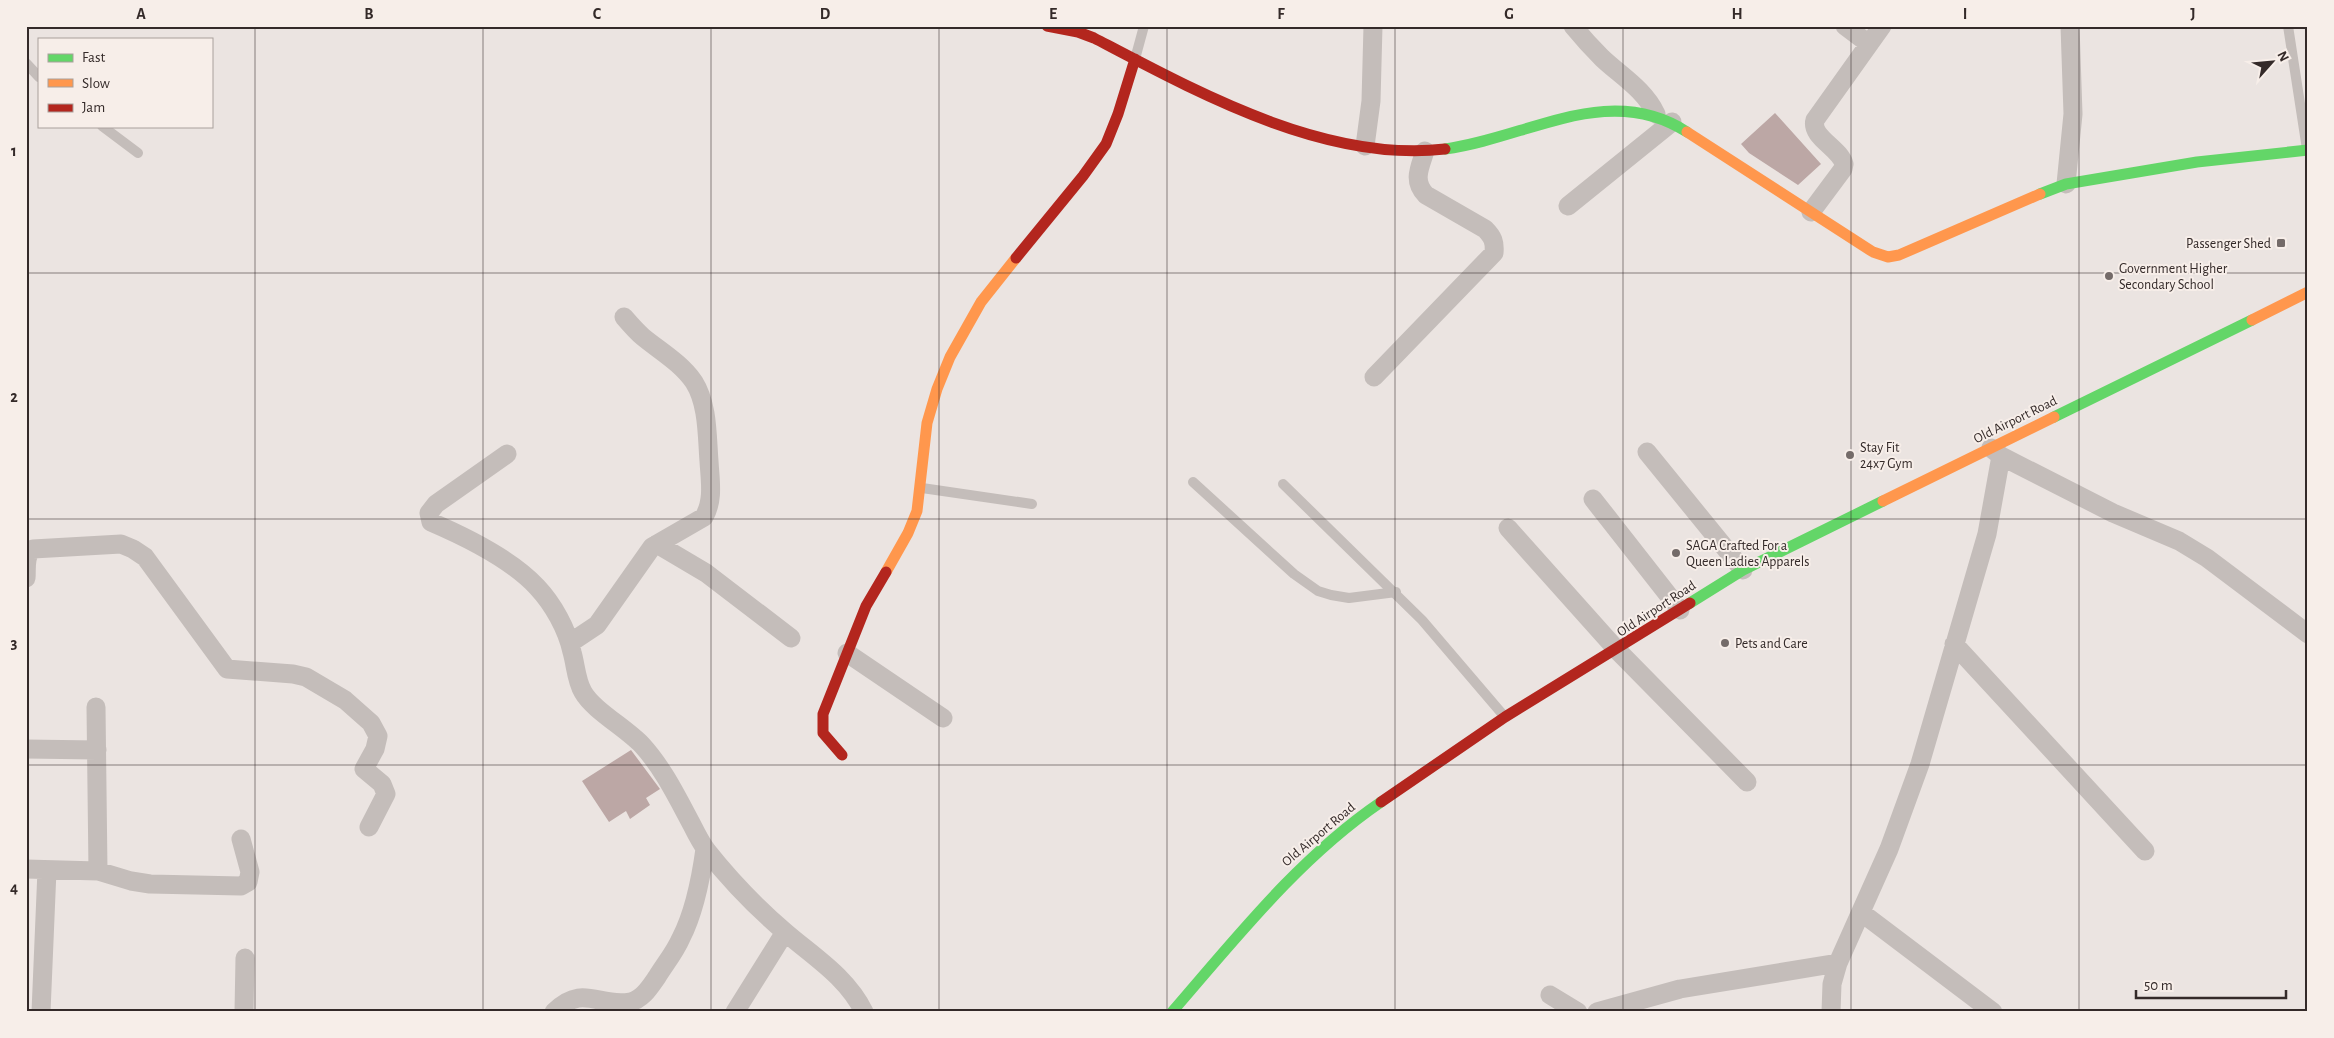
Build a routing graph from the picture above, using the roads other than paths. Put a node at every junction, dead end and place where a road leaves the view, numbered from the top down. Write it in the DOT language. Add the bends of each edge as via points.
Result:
graph roads {
  1 [pos="1047,26"];
  2 [pos="1144,26"];
  3 [pos="1373,26"];
  4 [pos="1572,26"];
  5 [pos="1845,26"];
  6 [pos="1882,26"];
  7 [pos="2070,26"];
  8 [pos="2288,26"];
  9 [pos="1869,44"];
  10 [pos="1135,59"];
  11 [pos="26,63"];
  12 [pos="38,76"];
  13 [pos="1664,118"];
  14 [pos="105,128"];
  15 [pos="1364,146"];
  16 [pos="1425,150"];
  17 [pos="2307,150"];
  18 [pos="138,153"];
  19 [pos="2066,184"];
  20 [pos="1568,206"];
  21 [pos="1811,212"];
  22 [pos="2308,292"];
  23 [pos="624,317"];
  24 [pos="1374,377"];
  25 [pos="1648,452"];
  26 [pos="1996,452"];
  27 [pos="507,454"];
  28 [pos="1193,482"];
  29 [pos="1283,484"];
  30 [pos="921,487"];
  31 [pos="1593,499"];
  32 [pos="1032,504"];
  33 [pos="1508,528"];
  34 [pos="657,544"];
  35 [pos="1744,570"];
  36 [pos="26,578"];
  37 [pos="1396,592"];
  38 [pos="1680,610"];
  39 [pos="2308,634"];
  40 [pos="791,638"];
  41 [pos="570,643"];
  42 [pos="1954,644"];
  43 [pos="1617,650"];
  44 [pos="847,653"];
  45 [pos="96,707"];
  46 [pos="1505,717"];
  47 [pos="943,718"];
  48 [pos="26,749"];
  49 [pos="97,750"];
  50 [pos="842,755"];
  51 [pos="1747,782"];
  52 [pos="369,827"];
  53 [pos="241,839"];
  54 [pos="705,849"];
  55 [pos="2145,851"];
  56 [pos="26,869"];
  57 [pos="47,870"];
  58 [pos="98,871"];
  59 [pos="1862,913"];
  60 [pos="785,932"];
  61 [pos="244,958"];
  62 [pos="1838,963"];
  63 [pos="1550,995"];
  64 [pos="41,1012"];
  65 [pos="244,1012"];
  66 [pos="554,1012"];
  67 [pos="735,1012"];
  68 [pos="864,1012"];
  69 [pos="1172,1012"];
  70 [pos="1578,1012"];
  71 [pos="1597,1012"];
  72 [pos="1831,1012"];
  73 [pos="1993,1012"];
  1 -- 10 [label="street" via="1078,32"];
  2 -- 10 [label="lane"];
  3 -- 15 [label="street" via="1371,101"];
  4 -- 13 [label="street" via="1640,90"];
  5 -- 9 [label="street"];
  6 -- 9 [label="street"];
  7 -- 19 [label="street" via="2073,114"];
  8 -- 17 [label="lane"];
  9 -- 21 [label="street" via="1814,125 1815,131 1839,154 1844,164"];
  10 -- 15 [label="street" via="1228,104 1286,127"];
  10 -- 30 [label="street" via="1106,144 1084,176 981,302 950,357 927,423"];
  11 -- 12 [label="lane"];
  13 -- 16 [label="street" via="1620,108 1595,110 1485,142"];
  13 -- 20 [label="street"];
  13 -- 21 [label="street"];
  14 -- 18 [label="lane"];
  15 -- 16 [label="street" via="1400,151"];
  16 -- 24 [label="street" via="1416,179 1419,188 1485,229 1493,237 1494,253"];
  17 -- 19 [label="street" via="2197,162"];
  19 -- 21 [label="street" via="1888,257 1873,252"];
  22 -- 26 [label="street, Old Airport Road"];
  23 -- 34 [label="street" via="694,383 707,430 709,509 704,516"];
  25 -- 35 [label="street"];
  26 -- 35 [label="street, Old Airport Road"];
  26 -- 39 [label="street" via="2113,513 2179,541 2207,558"];
  26 -- 42 [label="street" via="1987,534"];
  27 -- 41 [label="street" via="436,504 428,518 520,571 549,602"];
  28 -- 37 [label="lane" via="1294,574 1318,591 1349,598"];
  29 -- 37 [label="lane"];
  30 -- 32 [label="lane"];
  30 -- 44 [label="street" via="917,511 908,533 866,606"];
  31 -- 38 [label="street"];
  33 -- 43 [label="street"];
  34 -- 40 [label="street" via="706,573"];
  34 -- 41 [label="street" via="597,625"];
  35 -- 38 [label="street, Old Airport Road"];
  36 -- 52 [label="street" via="27,558 33,549 122,544 145,557 228,669 293,674 318,683 345,700 371,723 378,736 364,769 382,784 386,794"];
  37 -- 46 [label="lane"];
  38 -- 43 [label="street, Old Airport Road"];
  41 -- 54 [label="street" via="583,692 590,702 642,746 662,772"];
  42 -- 55 [label="street"];
  42 -- 59 [label="street" via="1920,764"];
  43 -- 46 [label="street, Old Airport Road"];
  43 -- 51 [label="street"];
  44 -- 47 [label="street"];
  44 -- 50 [label="street" via="821,727 823,735"];
  45 -- 49 [label="street"];
  46 -- 69 [label="street, Old Airport Road" via="1362,815 1288,879"];
  48 -- 49 [label="street"];
  49 -- 58 [label="street"];
  53 -- 58 [label="street" via="250,872 248,882 241,886 150,884"];
  54 -- 60 [label="street"];
  54 -- 66 [label="street" via="682,938 640,998 629,1002 577,997"];
  56 -- 57 [label="street"];
  57 -- 58 [label="street"];
  57 -- 64 [label="street"];
  59 -- 62 [label="street"];
  59 -- 73 [label="street"];
  60 -- 67 [label="street"];
  60 -- 68 [label="street" via="843,981"];
  61 -- 65 [label="street"];
  62 -- 71 [label="street" via="1680,989"];
  62 -- 72 [label="street" via="1832,984"];
  63 -- 70 [label="street"];
}
